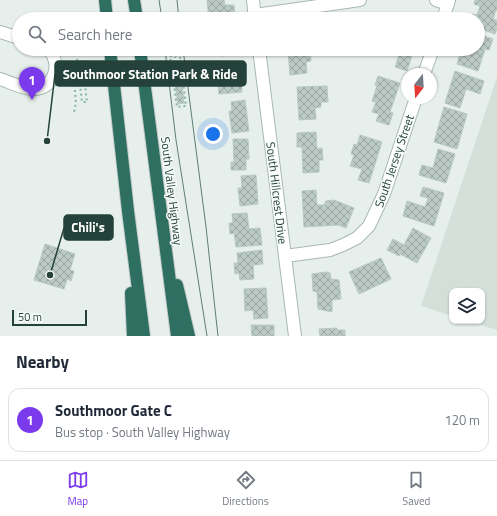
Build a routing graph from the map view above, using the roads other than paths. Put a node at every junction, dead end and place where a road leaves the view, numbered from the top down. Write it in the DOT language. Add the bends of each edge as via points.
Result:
graph roads {
  1 [pos="105,0"];
  2 [pos="134,0"];
  3 [pos="253,0"];
  4 [pos="360,0"];
  5 [pos="436,0"];
  6 [pos="448,2"];
  7 [pos="106,12"];
  8 [pos="136,12"];
  9 [pos="254,12"];
  10 [pos="286,12"];
  11 [pos="445,12"];
  12 [pos="0,32"];
  13 [pos="12,36"];
  14 [pos="53,56"];
  15 [pos="111,56"];
  16 [pos="141,56"];
  17 [pos="260,56"];
  18 [pos="430,56"];
  19 [pos="426,68"];
  20 [pos="0,78"];
  21 [pos="414,104"];
  22 [pos="128,212"];
  23 [pos="161,218"];
  24 [pos="285,256"];
  25 [pos="133,336"];
  26 [pos="144,336"];
  27 [pos="177,336"];
  28 [pos="189,336"];
  29 [pos="295,336"];
  1 -- 7 [label="highway"];
  2 -- 8 [label="highway"];
  3 -- 9 [label="street"];
  4 -- 10 [label="street"];
  5 -- 6 [label="street"];
  6 -- 11 [label="street"];
  12 -- 13 [label="street"];
  14 -- 20 [label="street" via="56,67 54,77 44,87 28,88"];
  15 -- 22 [label="highway"];
  16 -- 23 [label="highway, South Valley Highway"];
  17 -- 24 [label="street, South Hillcrest Drive"];
  18 -- 19 [label="street"];
  21 -- 24 [label="street, South Jersey Street" via="384,194 369,226 357,238 330,250"];
  22 -- 25 [label="highway"];
  22 -- 26 [label="highway"];
  23 -- 27 [label="highway, South Valley Highway"];
  23 -- 28 [label="highway"];
  24 -- 29 [label="street, South Hillcrest Drive"];
}
